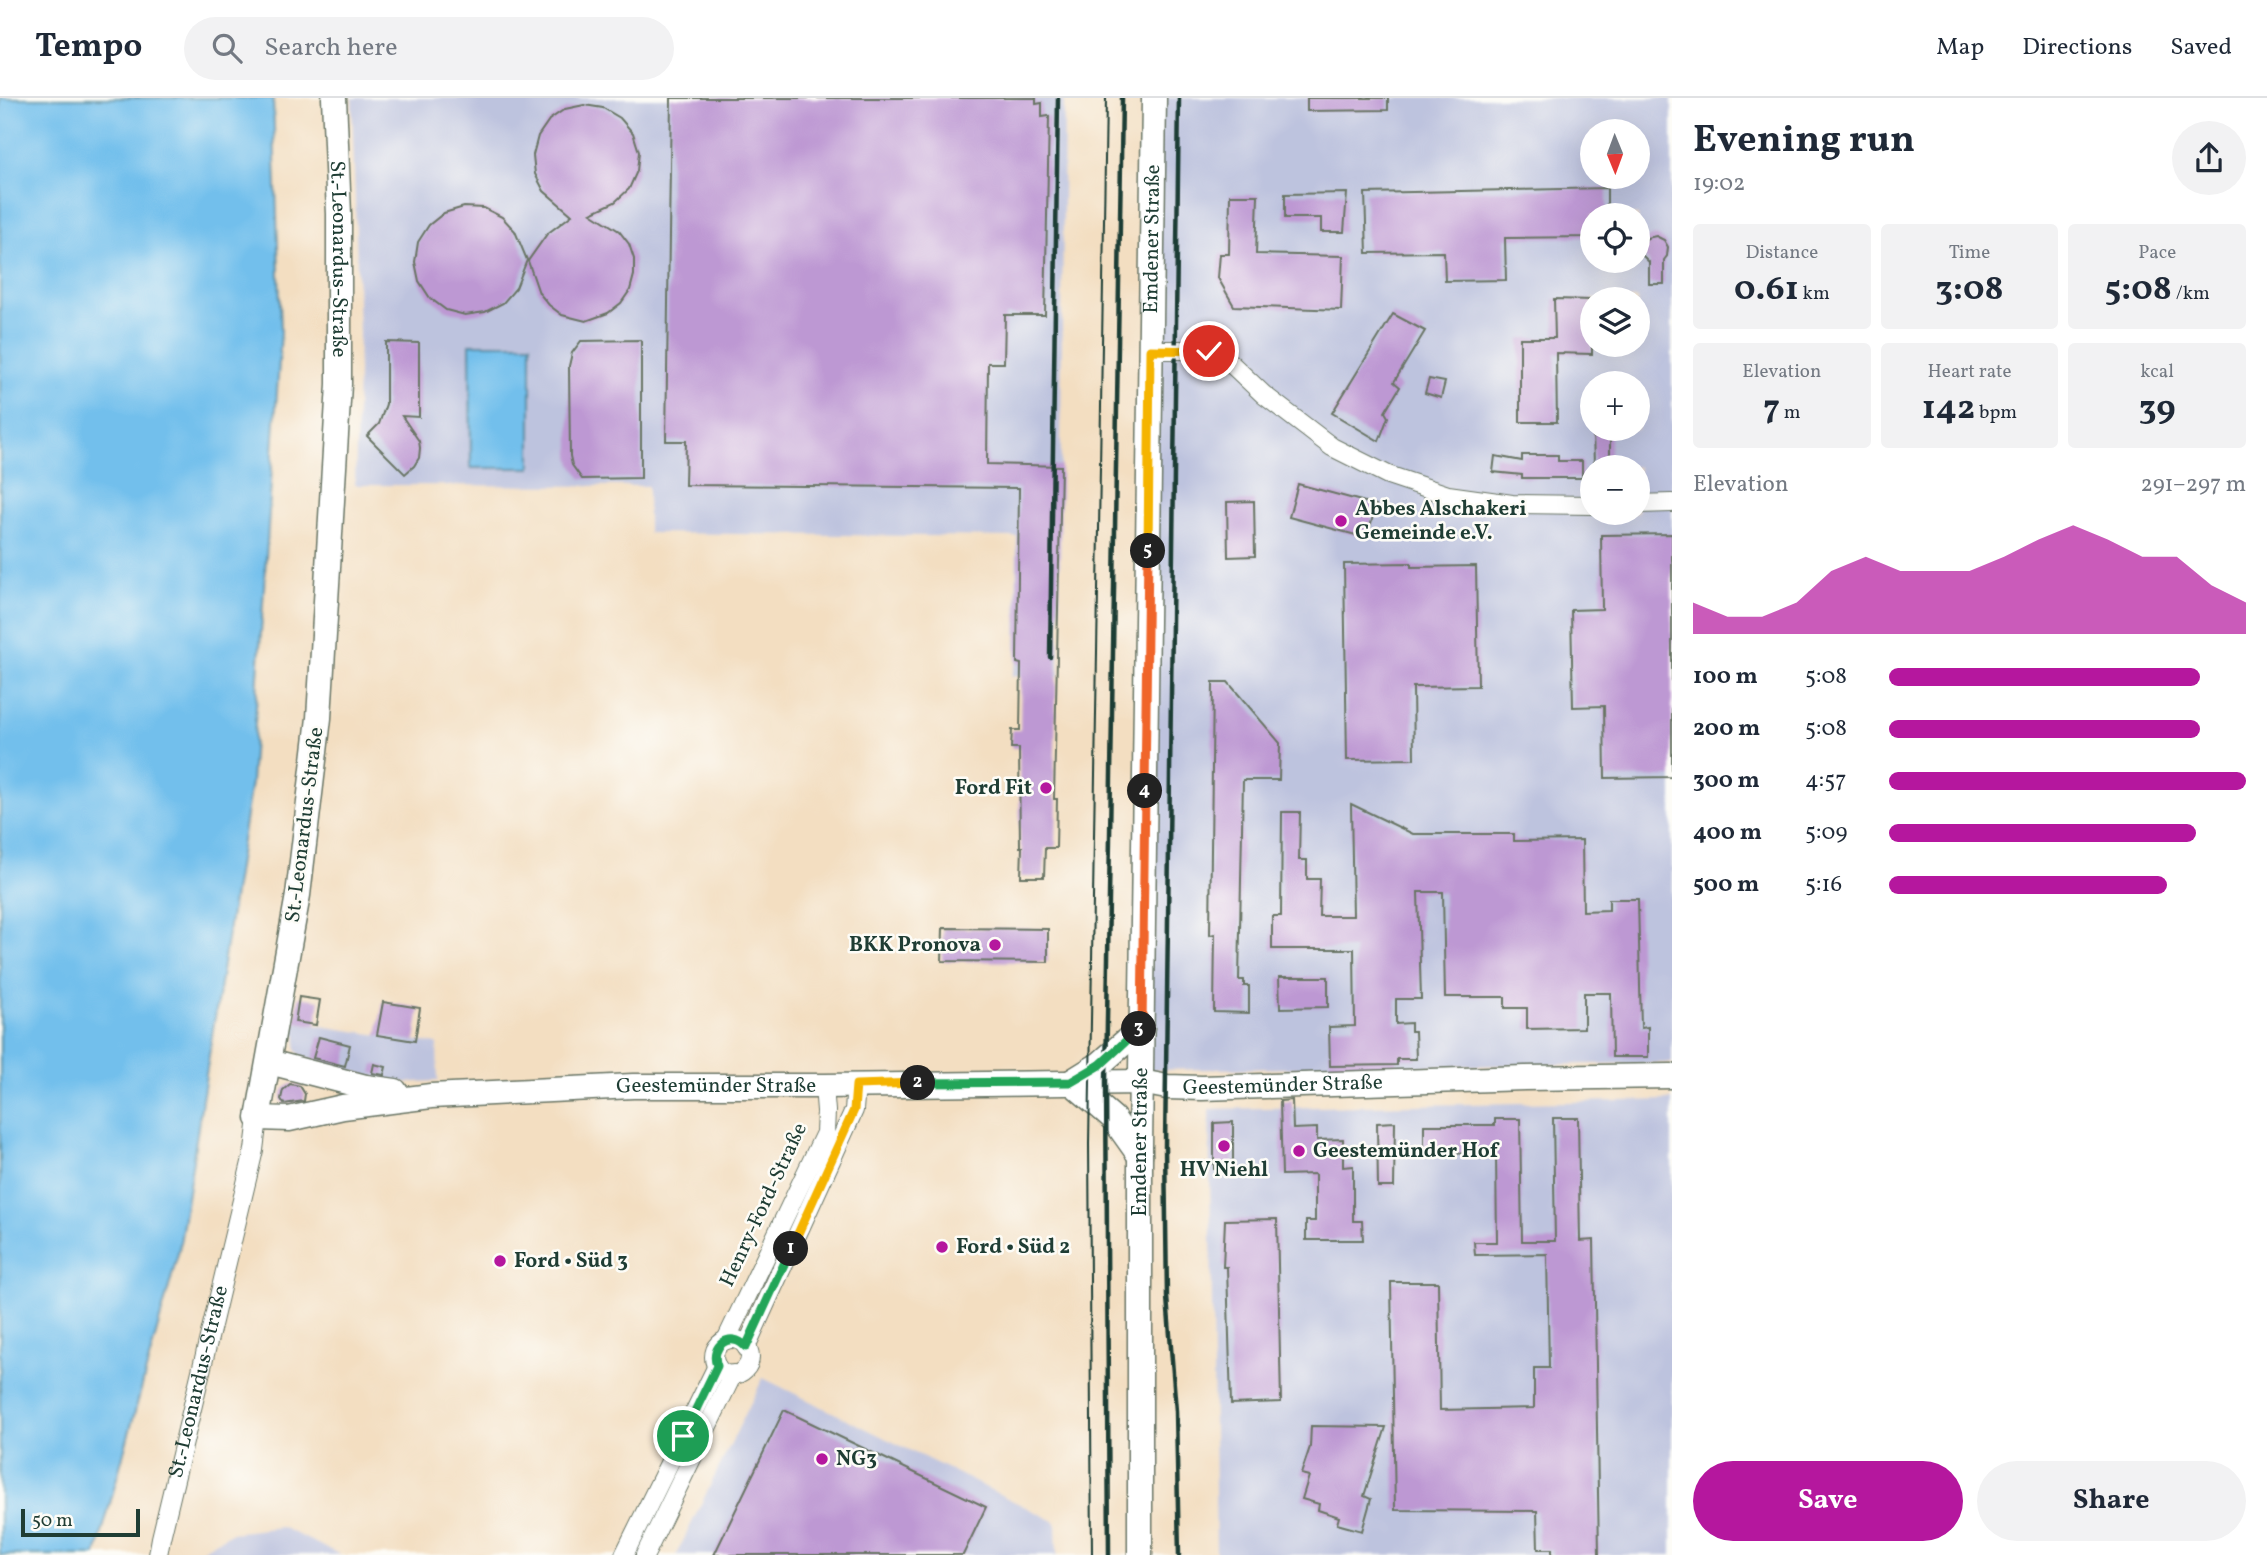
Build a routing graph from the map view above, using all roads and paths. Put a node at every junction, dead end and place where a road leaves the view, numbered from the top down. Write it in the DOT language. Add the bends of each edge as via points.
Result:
graph roads {
  1 [pos="334,98"];
  2 [pos="1154,98"];
  3 [pos="1150,350"];
  4 [pos="1672,503"];
  5 [pos="1650,504"];
  6 [pos="1580,505"];
  7 [pos="1142,1027"];
  8 [pos="269,1062"];
  9 [pos="1672,1076"];
  10 [pos="1071,1082"];
  11 [pos="1141,1082"];
  12 [pos="856,1085"];
  13 [pos="824,1086"];
  14 [pos="430,1096"];
  15 [pos="258,1118"];
  16 [pos="1140,1156"];
  17 [pos="726,1340"];
  18 [pos="746,1347"];
  19 [pos="725,1370"];
  20 [pos="159,1546"];
  21 [pos="153,1555"];
  22 [pos="624,1555"];
  23 [pos="645,1555"];
  24 [pos="1140,1555"];
  1 -- 8 [label="street, St.-Leonardus-Straße" via="339,384 320,705 298,895"];
  2 -- 3 [label="street, Emdener Straße"];
  3 -- 6 [label="street" via="1209,351 1225,358 1264,395 1332,447 1388,475 1448,495 1512,504"];
  3 -- 7 [label="street, Emdener Straße"];
  4 -- 5 [label="street"];
  7 -- 10 [label="street" via="1100,1065"];
  7 -- 11 [label="street, Emdener Straße"];
  8 -- 14 [label="street, Geestemünder Straße" via="366,1087"];
  8 -- 15 [label="street, St.-Leonardus-Straße"];
  9 -- 11 [label="street, Geestemünder Straße" via="1202,1088"];
  10 -- 11 [label="street, Geestemünder Straße"];
  10 -- 12 [label="street, Geestemünder Straße"];
  10 -- 16 [label="street" via="1113,1118"];
  11 -- 16 [label="street, Emdener Straße"];
  12 -- 13 [label="street, Geestemünder Straße"];
  12 -- 18 [label="street, Henry-Ford-Straße" via="854,1110"];
  13 -- 14 [label="street, Geestemünder Straße" via="648,1086"];
  13 -- 17 [label="street, Henry-Ford-Straße" via="825,1132"];
  14 -- 15 [label="street, Geestemünder Straße" via="289,1119"];
  15 -- 20 [label="street, St.-Leonardus-Straße"];
  16 -- 24 [label="street, Emdener Straße"];
  17 -- 18 [label="street" via="737,1340"];
  17 -- 19 [label="street, Henry-Ford-Straße" via="715,1351 715,1362"];
  18 -- 19 [label="street, Henry-Ford-Straße" via="749,1356 741,1372"];
  19 -- 22 [label="street, Henry-Ford-Straße"];
  19 -- 23 [label="street, Henry-Ford-Straße"];
  20 -- 21 [label="street, St.-Leonardus-Straße"];
}
